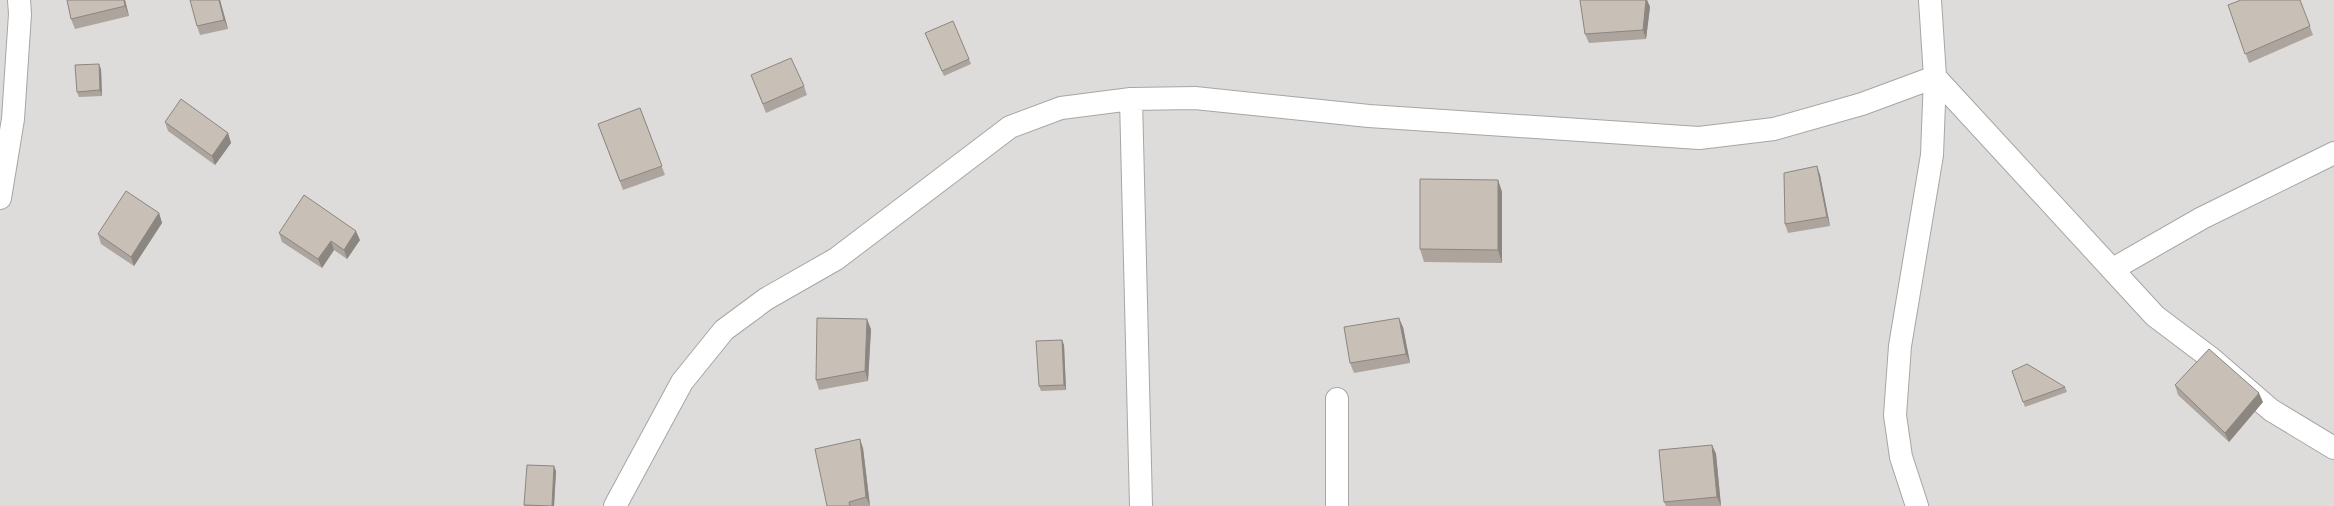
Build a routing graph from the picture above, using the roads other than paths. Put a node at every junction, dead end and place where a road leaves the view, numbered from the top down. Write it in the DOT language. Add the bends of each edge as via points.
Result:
graph roads {
  1 [pos="19,0"];
  2 [pos="1930,0"];
  3 [pos="1935,77"];
  4 [pos="1130,99"];
  5 [pos="2334,153"];
  6 [pos="0,198"];
  7 [pos="2113,269"];
  8 [pos="1337,399"];
  9 [pos="2334,448"];
  10 [pos="615,506"];
  11 [pos="1141,506"];
  12 [pos="1337,506"];
  13 [pos="1917,506"];
  1 -- 6 [label="street" via="13,119"];
  2 -- 3 [label="street"];
  3 -- 4 [label="street" via="1862,104 1774,129 1699,138 1369,116 1194,98"];
  3 -- 7 [label="street"];
  3 -- 13 [label="street" via="1932,155 1900,346 1896,415 1900,457"];
  4 -- 10 [label="street" via="1060,108 1010,127 836,259 766,299 724,330 682,382"];
  4 -- 11 [label="street"];
  5 -- 7 [label="street" via="2202,218"];
  7 -- 9 [label="street" via="2155,316 2212,358 2271,410"];
  8 -- 12 [label="street"];
}
